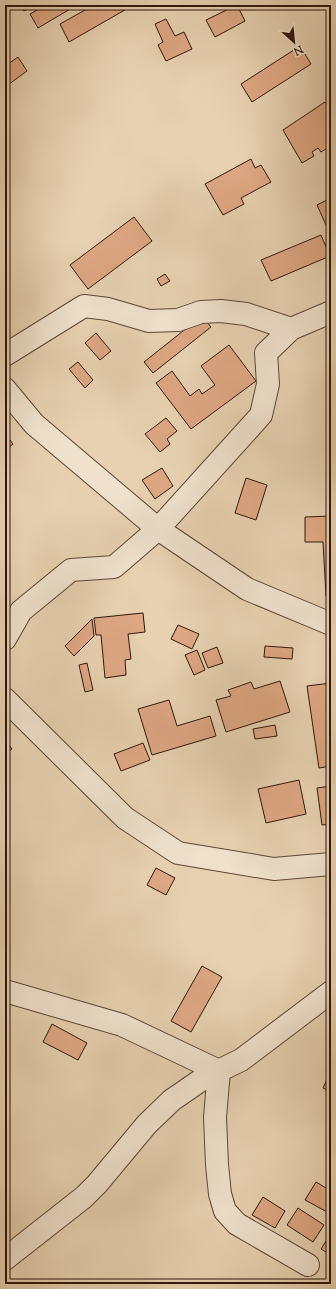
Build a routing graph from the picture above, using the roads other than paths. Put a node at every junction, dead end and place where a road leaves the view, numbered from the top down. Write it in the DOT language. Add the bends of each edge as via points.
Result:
graph roads {
  1 [pos="331,312"];
  2 [pos="291,329"];
  3 [pos="5,355"];
  4 [pos="5,389"];
  5 [pos="158,529"];
  6 [pos="331,624"];
  7 [pos="5,639"];
  8 [pos="5,699"];
  9 [pos="331,864"];
  10 [pos="5,991"];
  11 [pos="331,992"];
  12 [pos="219,1071"];
  13 [pos="5,1258"];
  14 [pos="308,1265"];
  1 -- 2 [label="street"];
  2 -- 3 [label="street" via="246,314 221,311 201,312 178,320 149,322 108,309 84,306"];
  2 -- 5 [label="street" via="266,353 268,384 261,415"];
  4 -- 5 [label="street" via="34,424"];
  5 -- 6 [label="street" via="247,589"];
  5 -- 7 [label="street" via="114,567 71,570 21,611"];
  8 -- 9 [label="street" via="125,818 178,853 274,869"];
  10 -- 12 [label="street" via="122,1025"];
  11 -- 12 [label="street" via="241,1060"];
  12 -- 13 [label="street" via="172,1100 147,1124 84,1197"];
  12 -- 14 [label="street" via="215,1117 217,1165 220,1194 225,1211 237,1224"];
}
